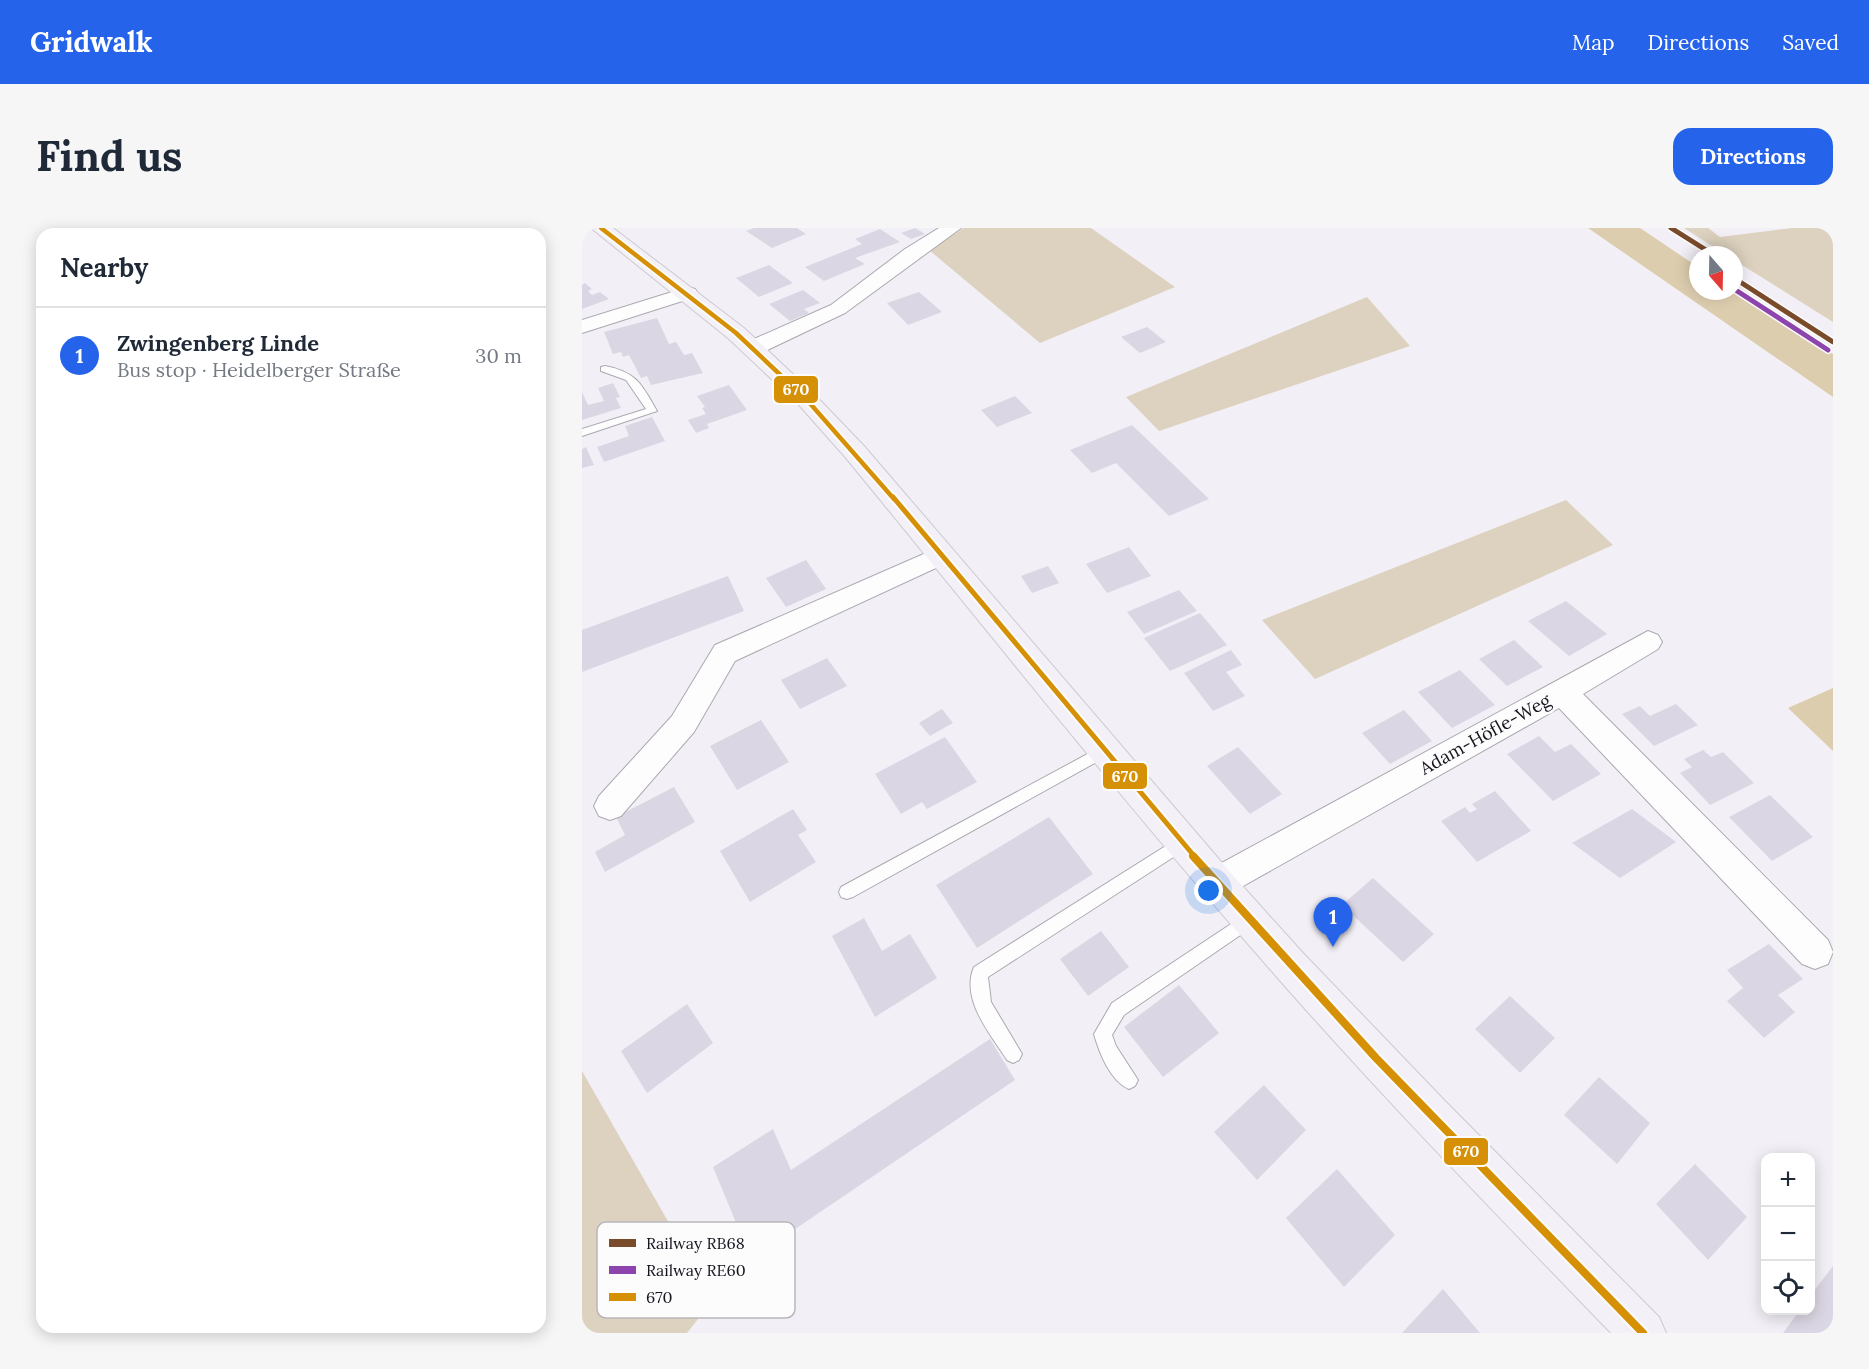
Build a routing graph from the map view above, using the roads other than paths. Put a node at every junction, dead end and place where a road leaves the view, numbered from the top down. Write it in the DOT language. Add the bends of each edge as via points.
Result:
graph roads {
  1 [pos="601,228"];
  2 [pos="952,228"];
  3 [pos="688,293"];
  4 [pos="582,327"];
  5 [pos="753,348"];
  6 [pos="605,369"];
  7 [pos="582,434"];
  8 [pos="942,555"];
  9 [pos="1648,642"];
  10 [pos="1562,692"];
  11 [pos="1106,750"];
  12 [pos="610,806"];
  13 [pos="1183,842"];
  14 [pos="1217,883"];
  15 [pos="847,892"];
  16 [pos="1249,920"];
  17 [pos="1815,952"];
  18 [pos="1013,1054"];
  19 [pos="1129,1080"];
  20 [pos="1643,1333"];
  1 -- 3 [label="main road"];
  2 -- 5 [label="street" via="838,309"];
  3 -- 4 [label="street"];
  3 -- 5 [label="main road"];
  5 -- 8 [label="main road" via="807,400"];
  6 -- 7 [label="lane" via="621,372 635,381 652,411"];
  8 -- 11 [label="main road"];
  8 -- 12 [label="street" via="725,653 683,724"];
  9 -- 10 [label="street"];
  10 -- 14 [label="street, Adam-Höfle-Weg"];
  10 -- 17 [label="street, Adam-Höfle-Weg"];
  11 -- 13 [label="main road"];
  11 -- 15 [label="lane"];
  13 -- 14 [label="main road"];
  13 -- 18 [label="lane" via="980,973 980,996"];
  14 -- 16 [label="main road"];
  16 -- 19 [label="lane" via="1118,1009 1103,1034 1108,1051"];
  16 -- 20 [label="main road" via="1430,1116"];
}
